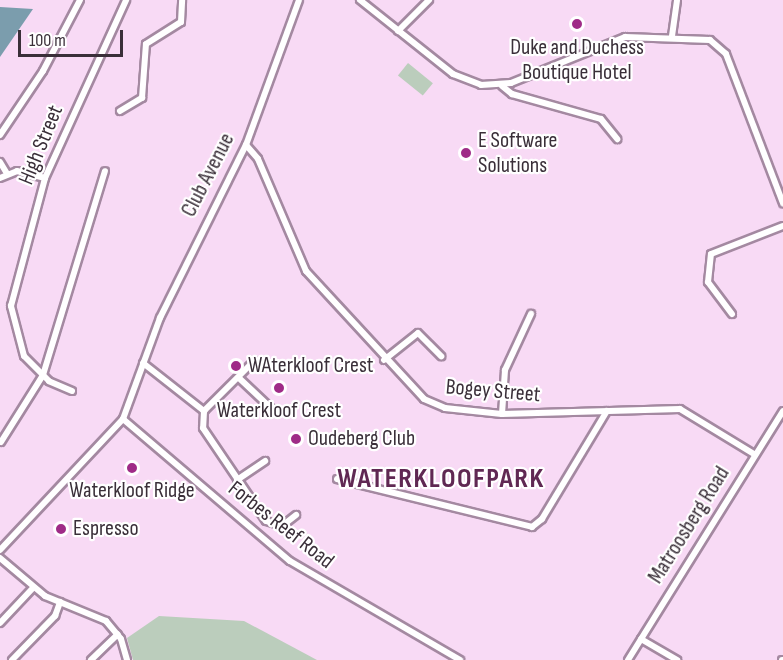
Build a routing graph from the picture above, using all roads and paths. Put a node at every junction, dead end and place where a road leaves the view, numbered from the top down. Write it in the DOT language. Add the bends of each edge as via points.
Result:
graph roads {
  1 [pos="80,0"];
  2 [pos="126,0"];
  3 [pos="182,0"];
  4 [pos="299,0"];
  5 [pos="360,0"];
  6 [pos="429,0"];
  7 [pos="677,0"];
  8 [pos="398,32"];
  9 [pos="672,36"];
  10 [pos="502,86"];
  11 [pos="120,111"];
  12 [pos="0,135"];
  13 [pos="617,140"];
  14 [pos="246,145"];
  15 [pos="0,162"];
  16 [pos="105,171"];
  17 [pos="6,172"];
  18 [pos="0,178"];
  19 [pos="45,178"];
  20 [pos="783,203"];
  21 [pos="783,226"];
  22 [pos="531,314"];
  23 [pos="732,314"];
  24 [pos="441,356"];
  25 [pos="384,360"];
  26 [pos="255,361"];
  27 [pos="143,363"];
  28 [pos="43,375"];
  29 [pos="239,378"];
  30 [pos="72,391"];
  31 [pos="204,411"];
  32 [pos="274,411"];
  33 [pos="607,411"];
  34 [pos="783,411"];
  35 [pos="502,414"];
  36 [pos="123,419"];
  37 [pos="1,442"];
  38 [pos="754,454"];
  39 [pos="265,461"];
  40 [pos="237,480"];
  41 [pos="337,480"];
  42 [pos="296,515"];
  43 [pos="0,550"];
  44 [pos="0,558"];
  45 [pos="33,588"];
  46 [pos="60,602"];
  47 [pos="0,623"];
  48 [pos="118,634"];
  49 [pos="641,639"];
  50 [pos="126,659"];
  51 [pos="12,660"];
  52 [pos="91,660"];
  53 [pos="460,660"];
  54 [pos="628,660"];
  55 [pos="677,660"];
  1 -- 12 [label="street" via="43,71"];
  2 -- 19 [label="street, High Street"];
  3 -- 11 [label="street" via="181,22 146,44 142,98"];
  4 -- 14 [label="street, Club Avenue"];
  5 -- 8 [label="street"];
  6 -- 8 [label="street"];
  7 -- 9 [label="street"];
  8 -- 10 [label="street" via="462,79"];
  9 -- 10 [label="street" via="616,39"];
  9 -- 20 [label="street" via="702,37 726,54"];
  10 -- 13 [label="street" via="512,94 601,119"];
  14 -- 25 [label="street, Bogey Street" via="260,164 301,263"];
  14 -- 27 [label="street, Club Avenue" via="208,211"];
  15 -- 17 [label="street"];
  16 -- 28 [label="street"];
  17 -- 18 [label="street"];
  17 -- 19 [label="street"];
  19 -- 28 [label="street, High Street" via="11,312 19,346"];
  21 -- 23 [label="street" via="711,254 708,282"];
  22 -- 35 [label="street" via="505,370"];
  24 -- 25 [label="street" via="418,333"];
  25 -- 35 [label="street, Bogey Street" via="433,404"];
  26 -- 29 [label="street"];
  27 -- 31 [label="street"];
  27 -- 36 [label="street, Club Avenue"];
  28 -- 30 [label="street, High Street"];
  28 -- 37 [label="street"];
  29 -- 31 [label="street"];
  29 -- 32 [label="street"];
  31 -- 40 [label="street" via="203,428"];
  33 -- 35 [label="street, Bogey Street"];
  33 -- 38 [label="street, Bogey Street" via="680,409"];
  33 -- 41 [label="street" via="542,519 532,527"];
  34 -- 38 [label="street, Matroosberg Road"];
  36 -- 43 [label="street, Club Avenue"];
  36 -- 53 [label="street, Forbes Reef Road" via="290,561"];
  38 -- 49 [label="street, Matroosberg Road"];
  39 -- 40 [label="street"];
  40 -- 42 [label="street" via="266,521 282,526"];
  44 -- 45 [label="street"];
  45 -- 46 [label="street"];
  45 -- 47 [label="street"];
  46 -- 48 [label="street" via="100,617"];
  46 -- 51 [label="street" via="55,616"];
  48 -- 50 [label="street"];
  48 -- 52 [label="street"];
  49 -- 54 [label="street, Matroosberg Road"];
  49 -- 55 [label="street"];
}
